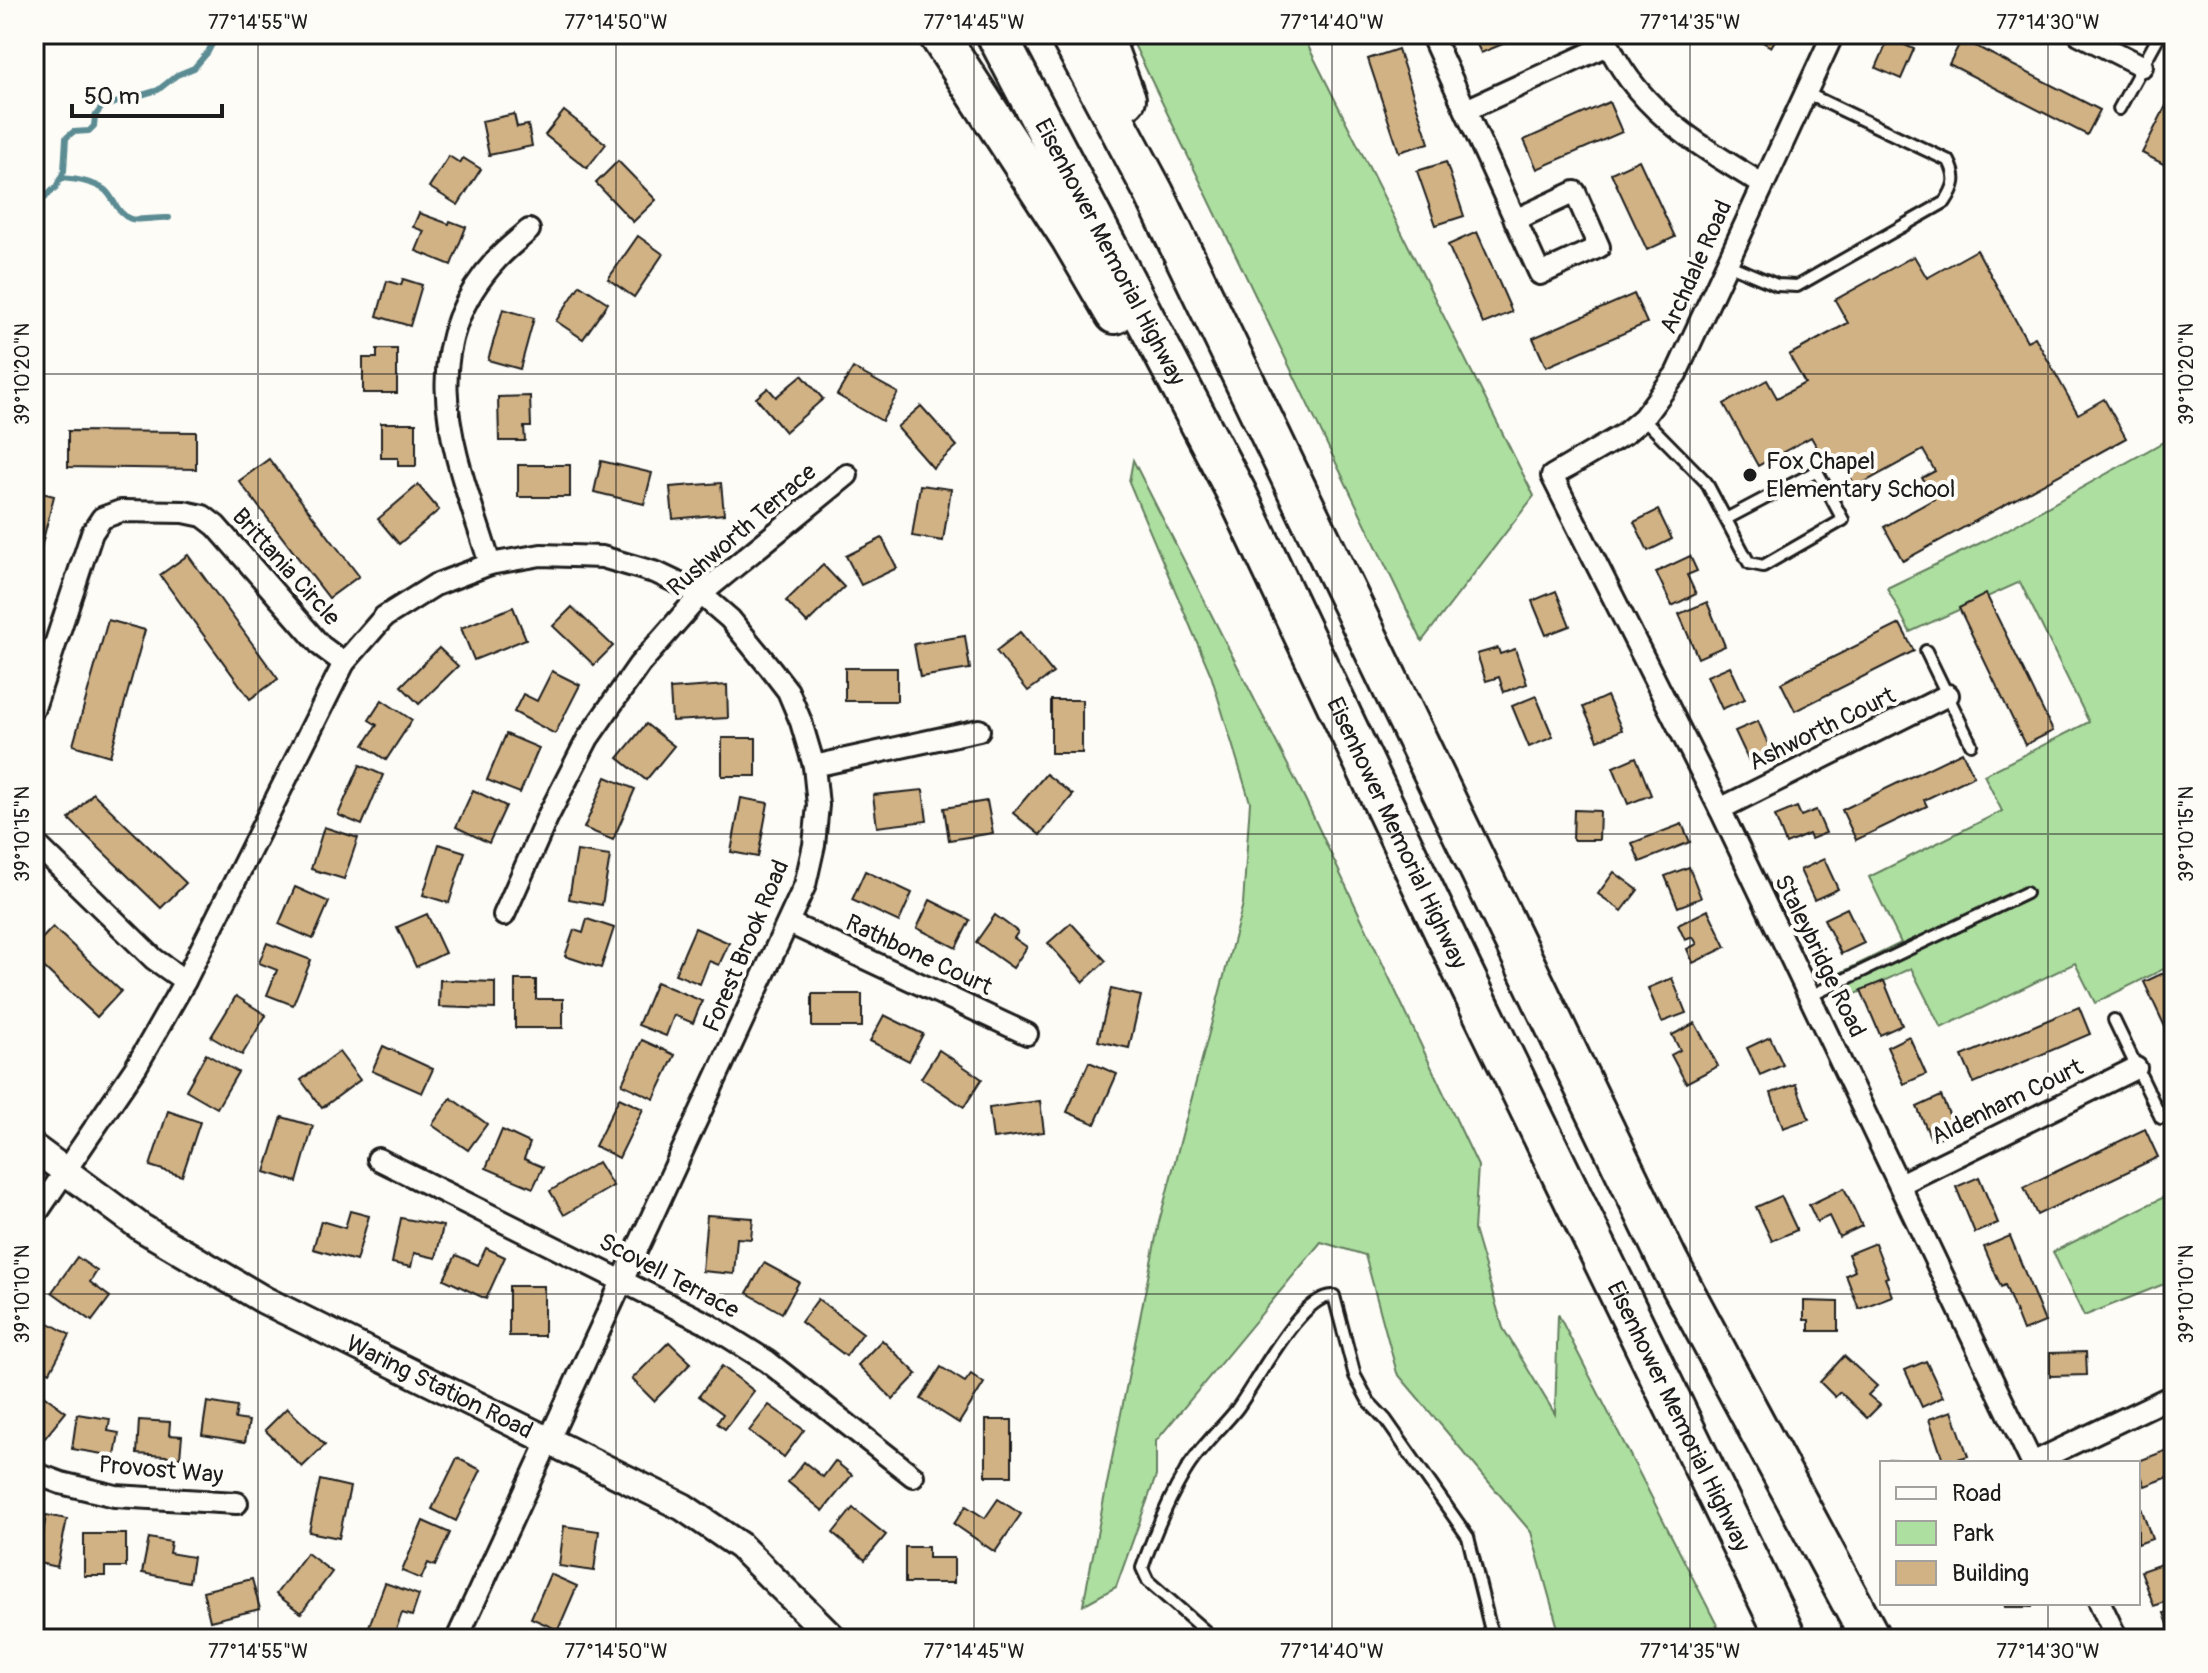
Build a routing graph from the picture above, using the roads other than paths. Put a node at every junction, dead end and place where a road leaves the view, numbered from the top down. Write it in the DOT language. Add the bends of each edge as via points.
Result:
graph roads {
  1 [pos="938,34"];
  2 [pos="996,34"];
  3 [pos="1069,34"];
  4 [pos="1102,34"];
  5 [pos="1431,34"];
  6 [pos="1833,34"];
  7 [pos="2079,34"];
  8 [pos="2160,34"];
  9 [pos="1606,40"];
  10 [pos="2142,66"];
  11 [pos="1806,93"];
  12 [pos="2119,109"];
  13 [pos="1466,110"];
  14 [pos="1762,184"];
  15 [pos="1515,220"];
  16 [pos="529,230"];
  17 [pos="1727,264"];
  18 [pos="1193,274"];
  19 [pos="1643,418"];
  20 [pos="847,475"];
  21 [pos="1552,476"];
  22 [pos="1726,519"];
  23 [pos="490,564"];
  24 [pos="701,594"];
  25 [pos="1286,601"];
  26 [pos="1926,651"];
  27 [pos="344,663"];
  28 [pos="1948,695"];
  29 [pos="34,708"];
  30 [pos="979,730"];
  31 [pos="1971,744"];
  32 [pos="814,766"];
  33 [pos="1720,809"];
  34 [pos="34,842"];
  35 [pos="2026,893"];
  36 [pos="504,915"];
  37 [pos="789,923"];
  38 [pos="185,981"];
  39 [pos="1810,996"];
  40 [pos="2114,1020"];
  41 [pos="1027,1034"];
  42 [pos="2136,1068"];
  43 [pos="2161,1118"];
  44 [pos="34,1148"];
  45 [pos="378,1159"];
  46 [pos="64,1171"];
  47 [pos="1900,1184"];
  48 [pos="34,1217"];
  49 [pos="624,1281"];
  50 [pos="2174,1395"];
  51 [pos="549,1440"];
  52 [pos="2031,1461"];
  53 [pos="2036,1461"];
  54 [pos="34,1473"];
  55 [pos="913,1476"];
  56 [pos="237,1503"];
  57 [pos="2101,1605"];
  58 [pos="457,1639"];
  59 [pos="834,1639"];
  60 [pos="1214,1639"];
  61 [pos="1493,1639"];
  62 [pos="1787,1639"];
  63 [pos="1871,1639"];
  64 [pos="2117,1639"];
  1 -- 25 [label="highway" via="1070,237"];
  2 -- 25 [label="highway, Eisenhower Memorial Highway" via="1236,492"];
  3 -- 18 [label="highway"];
  4 -- 18 [label="highway"];
  5 -- 13 [label="street"];
  6 -- 11 [label="street, Archdale Road"];
  7 -- 10 [label="street"];
  8 -- 10 [label="lane"];
  9 -- 13 [label="street"];
  9 -- 14 [label="street" via="1646,101 1691,141"];
  10 -- 12 [label="lane"];
  11 -- 14 [label="street, Archdale Road"];
  11 -- 17 [label="lane" via="1949,161 1955,186 1945,202 1797,286 1777,285"];
  13 -- 15 [label="street"];
  14 -- 17 [label="street, Archdale Road"];
  15 -- 15 [label="street" via="1540,274 1599,247 1575,192"];
  16 -- 23 [label="street" via="472,291 455,325 445,378 449,428"];
  17 -- 19 [label="street, Archdale Road" via="1676,374"];
  18 -- 63 [label="highway" via="1668,1261"];
  19 -- 21 [label="street, Archdale Road"];
  19 -- 22 [label="lane" via="1706,482"];
  20 -- 24 [label="street, Rushworth Terrace"];
  21 -- 33 [label="street, Staleybridge Road"];
  22 -- 22 [label="lane" via="1749,563 1763,566 1843,520 1817,471"];
  23 -- 24 [label="street, Forest Brook Road" via="541,555 602,557 657,573"];
  23 -- 27 [label="street, Forest Brook Road" via="435,585 384,617"];
  24 -- 32 [label="street, Forest Brook Road" via="730,619 788,691"];
  24 -- 36 [label="street, Rushworth Terrace" via="639,665 588,738"];
  25 -- 62 [label="highway, Eisenhower Memorial Highway"];
  26 -- 28 [label="lane"];
  27 -- 29 [label="street, Brittania Circle" via="321,646 203,516 121,511 102,518 92,533"];
  27 -- 38 [label="street, Forest Brook Road"];
  28 -- 31 [label="lane"];
  28 -- 33 [label="street, Ashworth Court"];
  30 -- 32 [label="street"];
  32 -- 37 [label="street, Forest Brook Road" via="814,845"];
  33 -- 39 [label="street, Staleybridge Road"];
  34 -- 38 [label="street" via="154,959"];
  35 -- 39 [label="lane"];
  37 -- 41 [label="street, Rathbone Court"];
  37 -- 49 [label="street, Forest Brook Road"];
  38 -- 46 [label="street, Forest Brook Road" via="136,1067"];
  39 -- 47 [label="street, Staleybridge Road"];
  40 -- 42 [label="lane"];
  42 -- 43 [label="lane"];
  42 -- 47 [label="street, Aldenham Court"];
  44 -- 46 [label="street, Waring Station Road"];
  45 -- 49 [label="street, Scovell Terrace"];
  46 -- 48 [label="street, Forest Brook Road"];
  46 -- 51 [label="street, Waring Station Road" via="142,1228 264,1300"];
  47 -- 52 [label="street, Staleybridge Road"];
  49 -- 51 [label="street, Forest Brook Road"];
  49 -- 55 [label="street, Scovell Terrace" via="767,1361"];
  50 -- 53 [label="street"];
  51 -- 58 [label="street, Forest Brook Road"];
  51 -- 59 [label="street, Waring Station Road" via="683,1507 740,1546"];
  54 -- 56 [label="street, Provost Way" via="115,1496"];
  57 -- 64 [label="street"];
  60 -- 61 [label="lane" via="1148,1581 1142,1568 1187,1468 1237,1409 1288,1332 1325,1295 1334,1296 1355,1376 1369,1402 1468,1537"];
}
